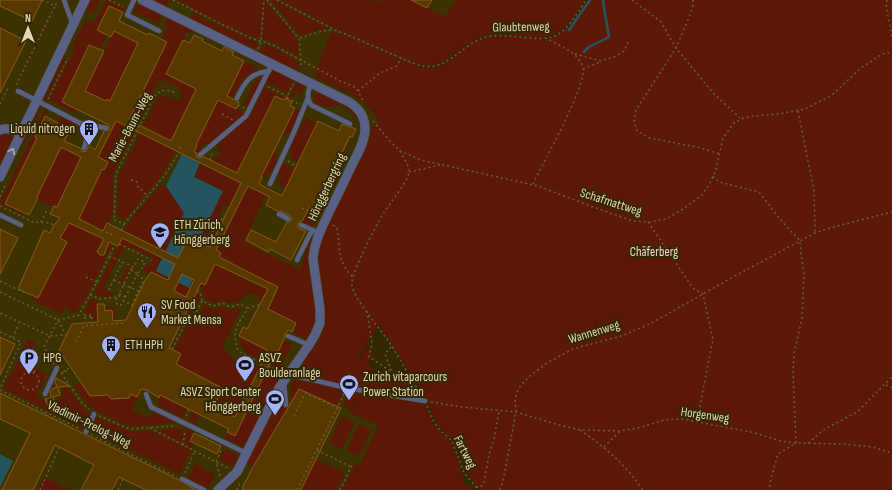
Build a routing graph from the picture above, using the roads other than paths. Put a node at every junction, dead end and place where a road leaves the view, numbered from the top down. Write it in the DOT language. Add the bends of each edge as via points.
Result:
graph roads {
  1 [pos="64,0"];
  2 [pos="85,0"];
  3 [pos="134,0"];
  4 [pos="142,0"];
  5 [pos="73,25"];
  6 [pos="159,31"];
  7 [pos="271,68"];
  8 [pos="311,83"];
  9 [pos="16,91"];
  10 [pos="237,98"];
  11 [pos="36,100"];
  12 [pos="308,100"];
  13 [pos="80,122"];
  14 [pos="350,124"];
  15 [pos="106,128"];
  16 [pos="0,130"];
  17 [pos="21,134"];
  18 [pos="84,148"];
  19 [pos="200,155"];
  20 [pos="0,177"];
  21 [pos="270,184"];
  22 [pos="279,214"];
  23 [pos="0,215"];
  24 [pos="288,219"];
  25 [pos="21,225"];
  26 [pos="301,225"];
  27 [pos="317,232"];
  28 [pos="297,260"];
  29 [pos="288,336"];
  30 [pos="309,346"];
  31 [pos="56,367"];
  32 [pos="286,378"];
  33 [pos="45,394"];
  34 [pos="146,394"];
  35 [pos="426,401"];
  36 [pos="286,405"];
  37 [pos="94,414"];
  38 [pos="86,432"];
  39 [pos="246,453"];
  40 [pos="179,478"];
  41 [pos="220,488"];
  42 [pos="204,490"];
  1 -- 5 [label="lane"];
  2 -- 5 [label="street"];
  3 -- 6 [label="lane" via="127,15"];
  4 -- 7 [label="street, Hönggerbergring"];
  5 -- 11 [label="street"];
  7 -- 8 [label="street, Hönggerbergring"];
  7 -- 10 [label="lane" via="248,79"];
  7 -- 19 [label="lane" via="246,116"];
  8 -- 12 [label="lane"];
  8 -- 27 [label="street, Hönggerbergring" via="357,106 365,130 361,146"];
  9 -- 11 [label="lane"];
  11 -- 13 [label="lane"];
  11 -- 17 [label="street"];
  12 -- 14 [label="lane" via="311,105"];
  12 -- 21 [label="lane"];
  13 -- 15 [label="lane"];
  13 -- 18 [label="lane" via="86,131 87,141"];
  16 -- 17 [label="street" via="10,128"];
  20 -- 17 [label="street, one-way"];
  22 -- 24 [label="lane"];
  23 -- 25 [label="lane"];
  26 -- 27 [label="lane"];
  27 -- 28 [label="lane" via="310,234"];
  27 -- 30 [label="street, Hönggerbergring" via="313,259 320,323"];
  29 -- 30 [label="lane"];
  30 -- 32 [label="street, Hönggerbergring"];
  31 -- 33 [label="lane"];
  32 -- 35 [label="lane"];
  32 -- 36 [label="lane"];
  32 -- 39 [label="street, Hönggerbergring"];
  34 -- 39 [label="lane" via="151,407"];
  37 -- 38 [label="lane"];
  39 -- 41 [label="street, Hönggerbergring" via="240,474"];
  40 -- 42 [label="lane"];
}
